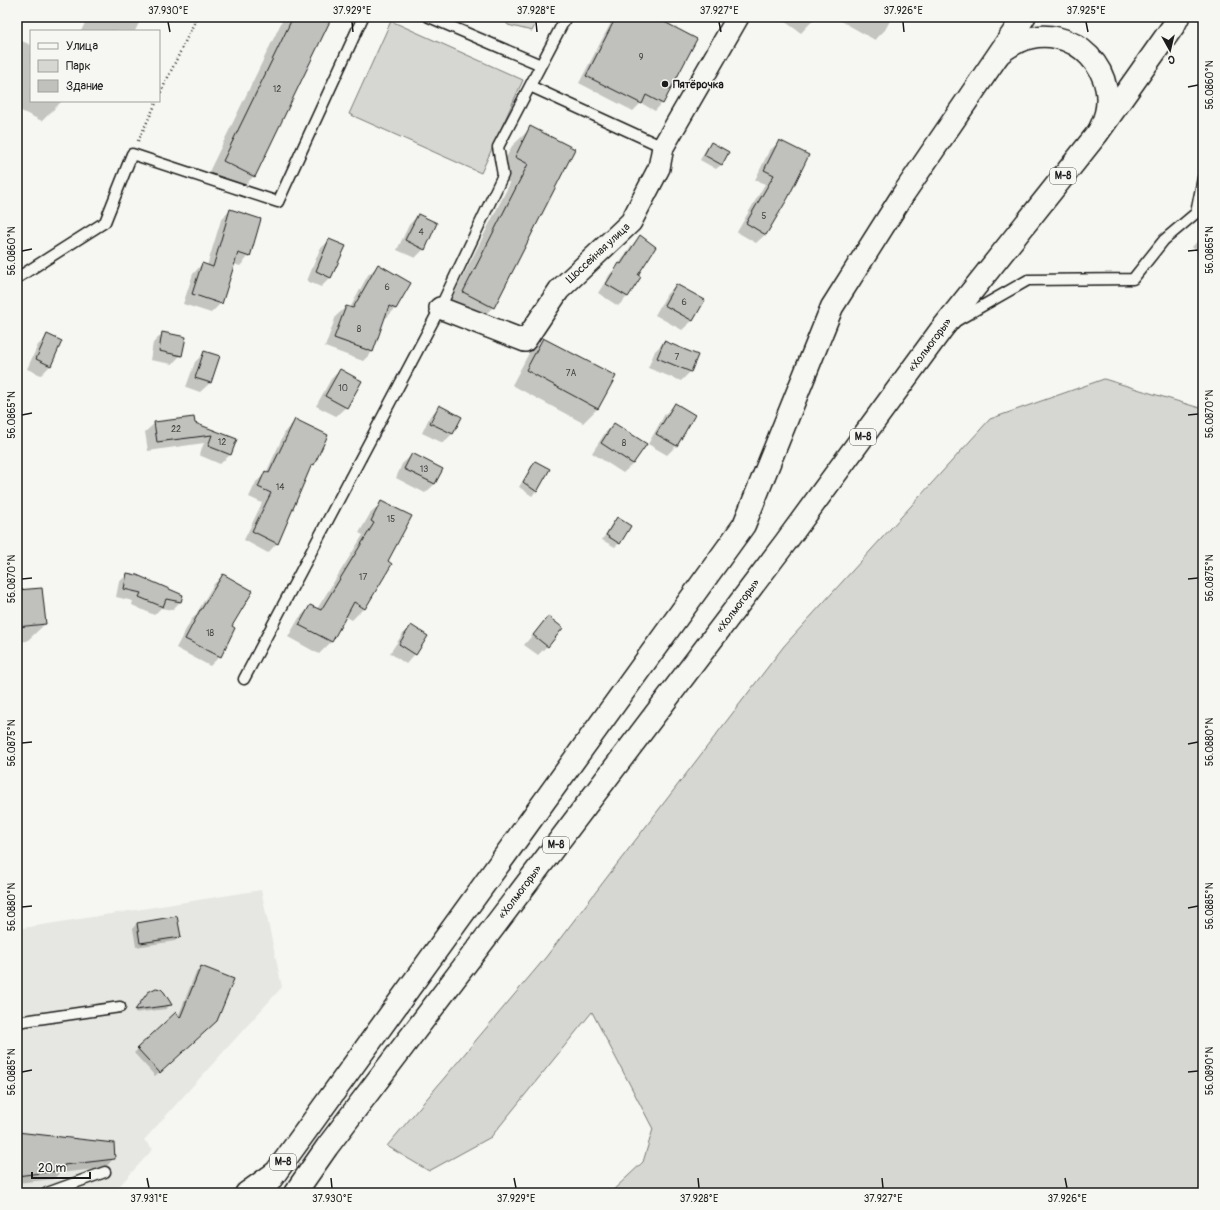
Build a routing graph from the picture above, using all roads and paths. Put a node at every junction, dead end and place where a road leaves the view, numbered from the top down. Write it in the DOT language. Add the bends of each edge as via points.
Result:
graph roads {
  1 [pos="197,17"];
  2 [pos="363,17"];
  3 [pos="429,17"];
  4 [pos="566,17"];
  5 [pos="738,17"];
  6 [pos="1024,17"];
  7 [pos="1178,17"];
  8 [pos="541,65"];
  9 [pos="991,65"];
  10 [pos="530,86"];
  11 [pos="160,94"];
  12 [pos="157,102"];
  13 [pos="1097,134"];
  14 [pos="662,147"];
  15 [pos="132,154"];
  16 [pos="1203,178"];
  17 [pos="17,278"];
  18 [pos="440,308"];
  19 [pos="940,330"];
  20 [pos="244,679"];
  21 [pos="120,1007"];
  22 [pos="17,1022"];
  23 [pos="278,1170"];
  24 [pos="105,1172"];
  25 [pos="47,1193"];
  26 [pos="246,1193"];
  27 [pos="261,1193"];
  28 [pos="295,1193"];
  1 -- 11 [label="path"];
  2 -- 15 [label="lane" via="278,202"];
  3 -- 8 [label="lane"];
  4 -- 8 [label="lane"];
  5 -- 14 [label="street, Шоссейная улица"];
  6 -- 9 [label="highway, М-8"];
  7 -- 13 [label="highway, «Холмогоры» / М-8"];
  8 -- 10 [label="lane"];
  9 -- 13 [label="street" via="1012,45 1038,36 1066,40 1079,47 1099,67 1104,79 1107,108"];
  9 -- 23 [label="highway, М-8" via="904,193 832,307 744,525"];
  10 -- 14 [label="lane"];
  10 -- 18 [label="lane" via="498,147 502,175"];
  12 -- 15 [label="path"];
  13 -- 19 [label="highway, «Холмогоры» / М-8"];
  14 -- 18 [label="street, Шоссейная улица" via="659,168 631,222 559,290 525,341"];
  15 -- 17 [label="lane" via="105,222"];
  16 -- 19 [label="lane" via="1196,213 1164,240 1133,279 1028,280"];
  18 -- 20 [label="lane"];
  19 -- 28 [label="highway, «Холмогоры» / М-8" via="786,543 332,1140"];
  21 -- 22 [label="lane"];
  23 -- 26 [label="street"];
  23 -- 27 [label="highway, М-8"];
  24 -- 25 [label="lane"];
}
